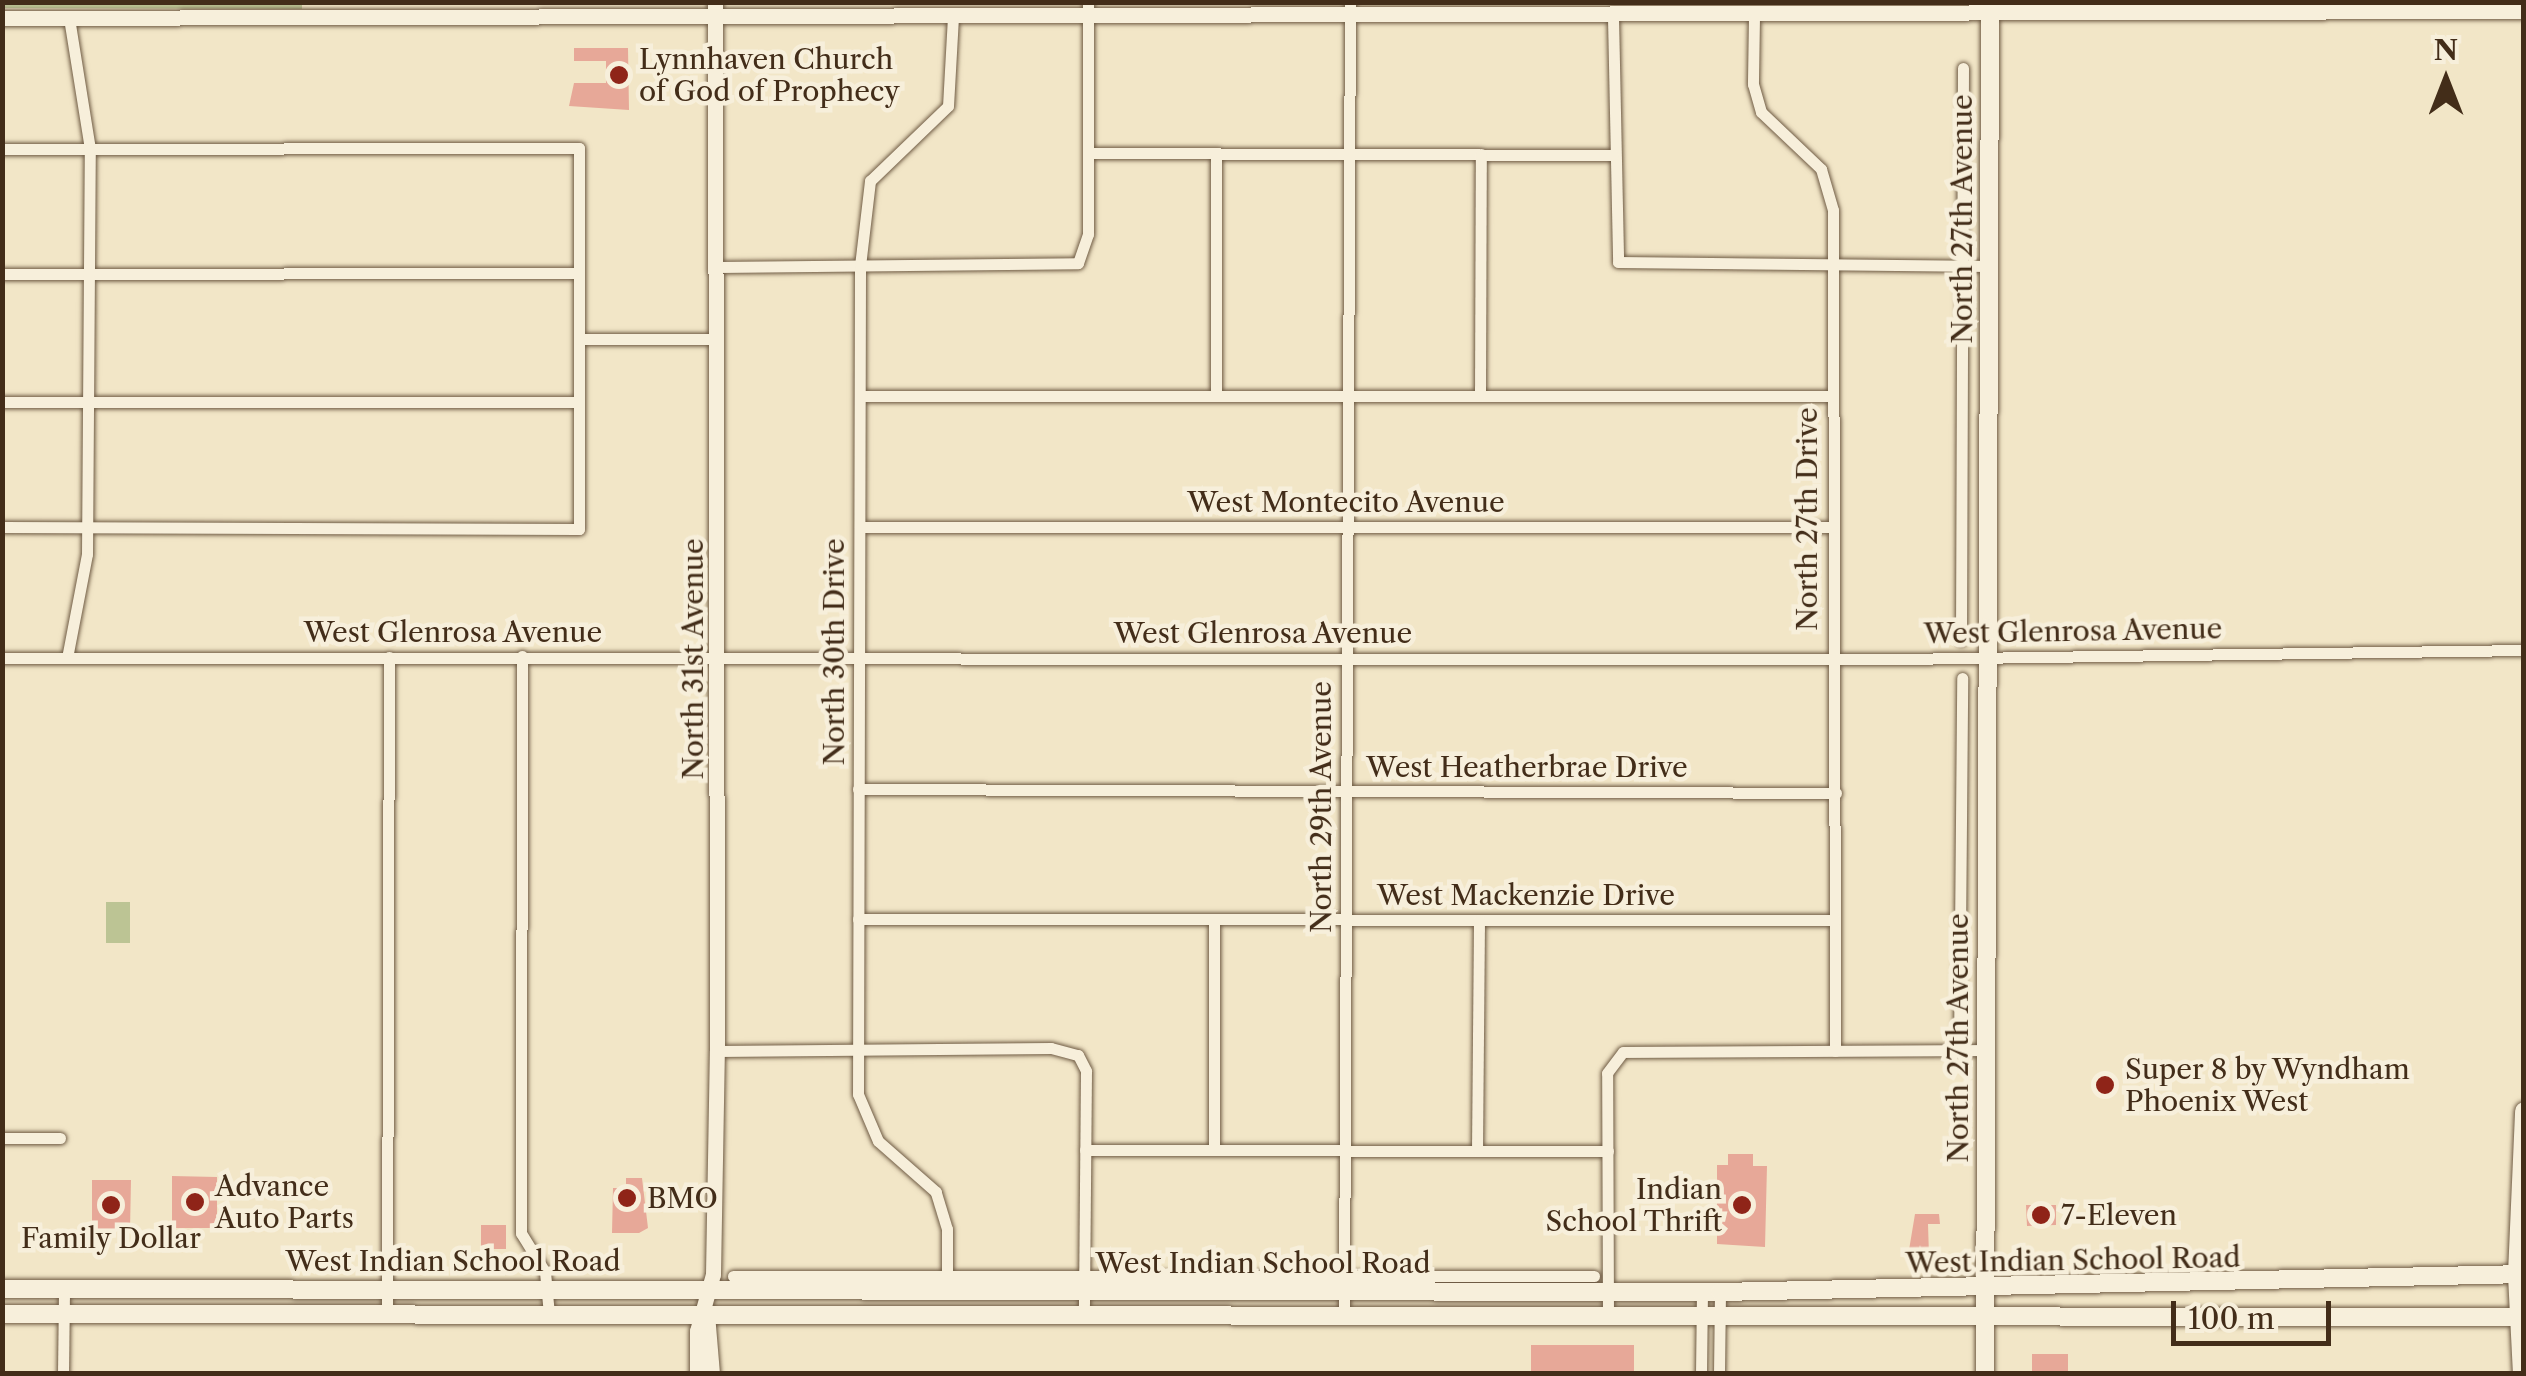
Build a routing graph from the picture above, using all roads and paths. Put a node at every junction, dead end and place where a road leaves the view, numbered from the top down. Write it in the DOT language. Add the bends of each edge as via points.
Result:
graph roads {
  1 [pos="2152,8"];
  2 [pos="1217,9"];
  3 [pos="1838,9"];
  4 [pos="1990,9"];
  5 [pos="715,10"];
  6 [pos="1087,10"];
  7 [pos="1350,10"];
  8 [pos="2524,10"];
  9 [pos="1754,16"];
  10 [pos="954,17"];
  11 [pos="1613,17"];
  12 [pos="2,18"];
  13 [pos="69,18"];
  14 [pos="1963,68"];
  15 [pos="2,148"];
  16 [pos="90,149"];
  17 [pos="1088,152"];
  18 [pos="1349,153"];
  19 [pos="1216,154"];
  20 [pos="1481,154"];
  21 [pos="1613,155"];
  22 [pos="860,266"];
  23 [pos="1833,266"];
  24 [pos="1964,266"];
  25 [pos="1991,266"];
  26 [pos="718,267"];
  27 [pos="579,273"];
  28 [pos="2,274"];
  29 [pos="89,274"];
  30 [pos="579,339"];
  31 [pos="717,339"];
  32 [pos="860,396"];
  33 [pos="1216,396"];
  34 [pos="1348,396"];
  35 [pos="1480,396"];
  36 [pos="1832,396"];
  37 [pos="2,402"];
  38 [pos="88,402"];
  39 [pos="579,402"];
  40 [pos="87,526"];
  41 [pos="860,526"];
  42 [pos="1346,526"];
  43 [pos="1832,526"];
  44 [pos="2,527"];
  45 [pos="1962,615"];
  46 [pos="1986,615"];
  47 [pos="1961,640"];
  48 [pos="2524,650"];
  49 [pos="522,656"];
  50 [pos="1986,656"];
  51 [pos="389,657"];
  52 [pos="860,657"];
  53 [pos="1346,657"];
  54 [pos="2,658"];
  55 [pos="66,658"];
  56 [pos="719,658"];
  57 [pos="1834,658"];
  58 [pos="1962,678"];
  59 [pos="1962,703"];
  60 [pos="1986,703"];
  61 [pos="858,789"];
  62 [pos="1346,791"];
  63 [pos="1836,793"];
  64 [pos="858,919"];
  65 [pos="1214,920"];
  66 [pos="1345,920"];
  67 [pos="1479,920"];
  68 [pos="1834,920"];
  69 [pos="1834,1050"];
  70 [pos="1959,1050"];
  71 [pos="1986,1050"];
  72 [pos="718,1052"];
  73 [pos="857,1052"];
  74 [pos="2524,1111"];
  75 [pos="2,1138"];
  76 [pos="60,1138"];
  77 [pos="1085,1150"];
  78 [pos="1214,1150"];
  79 [pos="1345,1150"];
  80 [pos="1477,1151"];
  81 [pos="1608,1151"];
  82 [pos="2520,1274"];
  83 [pos="733,1276"];
  84 [pos="1594,1276"];
  85 [pos="1084,1282"];
  86 [pos="947,1283"];
  87 [pos="1344,1284"];
  88 [pos="2,1288"];
  89 [pos="64,1288"];
  90 [pos="387,1289"];
  91 [pos="547,1289"];
  92 [pos="710,1289"];
  93 [pos="1984,1290"];
  94 [pos="1608,1292"];
  95 [pos="1711,1292"];
  96 [pos="1344,1312"];
  97 [pos="1608,1313"];
  98 [pos="2,1314"];
  99 [pos="64,1314"];
  100 [pos="387,1314"];
  101 [pos="549,1314"];
  102 [pos="707,1314"];
  103 [pos="1084,1314"];
  104 [pos="1711,1314"];
  105 [pos="1984,1316"];
  106 [pos="2521,1317"];
  107 [pos="63,1374"];
  108 [pos="696,1374"];
  109 [pos="712,1374"];
  110 [pos="1701,1374"];
  111 [pos="1719,1374"];
  112 [pos="1985,1374"];
  113 [pos="2522,1374"];
  1 -- 4 [label="street"];
  1 -- 8 [label="street"];
  2 -- 6 [label="street"];
  2 -- 7 [label="street"];
  3 -- 4 [label="street"];
  3 -- 9 [label="street"];
  4 -- 25 [label="main road, North 27th Avenue"];
  5 -- 10 [label="street"];
  5 -- 13 [label="street"];
  5 -- 26 [label="street, North 31st Avenue"];
  6 -- 10 [label="street"];
  6 -- 17 [label="street"];
  7 -- 11 [label="street"];
  7 -- 18 [label="street, North 29th Avenue"];
  9 -- 11 [label="street"];
  9 -- 23 [label="street, North 27th Drive" via="1756,98 1769,122 1812,157 1828,182"];
  10 -- 22 [label="street, North 30th Drive" via="948,106 870,181"];
  11 -- 21 [label="street"];
  12 -- 13 [label="street"];
  13 -- 16 [label="street"];
  14 -- 24 [label="street, North 27th Avenue"];
  15 -- 16 [label="street"];
  16 -- 27 [label="street" via="580,148"];
  16 -- 29 [label="street"];
  17 -- 19 [label="street"];
  17 -- 22 [label="street" via="1088,243 1078,263"];
  18 -- 19 [label="street"];
  18 -- 20 [label="street"];
  18 -- 34 [label="street, North 29th Avenue"];
  19 -- 33 [label="street"];
  20 -- 21 [label="street"];
  20 -- 35 [label="street"];
  21 -- 23 [label="street" via="1618,262"];
  22 -- 26 [label="street"];
  22 -- 32 [label="street, North 30th Drive"];
  23 -- 24 [label="street"];
  23 -- 36 [label="street, North 27th Drive"];
  24 -- 25 [label="street"];
  24 -- 45 [label="street, North 27th Avenue"];
  25 -- 46 [label="main road, North 27th Avenue"];
  26 -- 31 [label="street, North 31st Avenue"];
  27 -- 29 [label="street"];
  27 -- 30 [label="street"];
  28 -- 29 [label="street"];
  29 -- 38 [label="street"];
  30 -- 31 [label="street"];
  30 -- 39 [label="street"];
  31 -- 56 [label="street, North 31st Avenue"];
  32 -- 33 [label="street"];
  32 -- 41 [label="street, North 30th Drive"];
  33 -- 34 [label="street"];
  34 -- 35 [label="street"];
  34 -- 42 [label="street, North 29th Avenue"];
  35 -- 36 [label="street"];
  36 -- 43 [label="street, North 27th Drive"];
  37 -- 38 [label="street"];
  38 -- 39 [label="street"];
  38 -- 40 [label="street"];
  39 -- 40 [label="street" via="579,529"];
  40 -- 44 [label="street"];
  40 -- 55 [label="street"];
  41 -- 42 [label="street, West Montecito Avenue"];
  41 -- 52 [label="street, North 30th Drive"];
  42 -- 43 [label="street, West Montecito Avenue"];
  42 -- 53 [label="street, North 29th Avenue"];
  43 -- 57 [label="street, North 27th Drive"];
  45 -- 46 [label="street"];
  45 -- 47 [label="street, North 27th Avenue"];
  46 -- 50 [label="main road, North 27th Avenue"];
  48 -- 50 [label="street, West Glenrosa Avenue"];
  49 -- 51 [label="street, West Glenrosa Avenue"];
  49 -- 56 [label="street, West Glenrosa Avenue"];
  49 -- 91 [label="street" via="521,1233"];
  50 -- 57 [label="street, West Glenrosa Avenue"];
  50 -- 60 [label="main road, North 27th Avenue"];
  51 -- 55 [label="street, West Glenrosa Avenue"];
  51 -- 90 [label="street"];
  52 -- 53 [label="street, West Glenrosa Avenue"];
  52 -- 56 [label="street, West Glenrosa Avenue"];
  52 -- 61 [label="street, North 30th Drive"];
  53 -- 57 [label="street, West Glenrosa Avenue"];
  53 -- 62 [label="street, North 29th Avenue"];
  54 -- 55 [label="street, West Glenrosa Avenue"];
  56 -- 72 [label="street, North 31st Avenue"];
  57 -- 63 [label="street, North 27th Drive"];
  58 -- 59 [label="street, North 27th Avenue"];
  59 -- 60 [label="street"];
  59 -- 70 [label="street, North 27th Avenue"];
  60 -- 71 [label="main road, North 27th Avenue"];
  61 -- 62 [label="street, West Heatherbrae Drive"];
  61 -- 64 [label="street, North 30th Drive"];
  62 -- 63 [label="street, West Heatherbrae Drive"];
  62 -- 66 [label="street, North 29th Avenue"];
  63 -- 68 [label="street, North 27th Drive"];
  64 -- 65 [label="street, West Mackenzie Drive"];
  64 -- 73 [label="street, North 30th Drive"];
  65 -- 66 [label="street, West Mackenzie Drive"];
  65 -- 78 [label="street"];
  66 -- 67 [label="street, West Mackenzie Drive"];
  66 -- 79 [label="street, North 29th Avenue"];
  67 -- 68 [label="street, West Mackenzie Drive"];
  67 -- 80 [label="street"];
  68 -- 69 [label="street, North 27th Drive"];
  69 -- 70 [label="street"];
  69 -- 81 [label="street" via="1631,1050 1614,1059 1607,1073"];
  70 -- 71 [label="street"];
  71 -- 93 [label="main road, North 27th Avenue"];
  72 -- 73 [label="street"];
  72 -- 92 [label="street, North 31st Avenue"];
  73 -- 77 [label="street" via="1051,1048 1078,1056 1086,1071"];
  73 -- 86 [label="street, North 30th Drive" via="864,1123 936,1192 947,1229"];
  74 -- 82 [label="main road"];
  75 -- 76 [label="street"];
  77 -- 78 [label="street"];
  77 -- 85 [label="street"];
  78 -- 79 [label="street"];
  79 -- 80 [label="street"];
  79 -- 87 [label="street, North 29th Avenue"];
  80 -- 81 [label="street"];
  81 -- 94 [label="street"];
  82 -- 93 [label="main road, West Indian School Road"];
  82 -- 106 [label="main road"];
  83 -- 86 [label="street, West Indian School Road"];
  84 -- 87 [label="street, West Indian School Road"];
  85 -- 86 [label="main road, West Indian School Road"];
  85 -- 87 [label="main road, West Indian School Road"];
  85 -- 103 [label="street"];
  86 -- 92 [label="main road, West Indian School Road"];
  87 -- 94 [label="main road, West Indian School Road"];
  87 -- 96 [label="street, North 29th Avenue"];
  88 -- 89 [label="main road, West Indian School Road"];
  89 -- 90 [label="main road, West Indian School Road"];
  89 -- 99 [label="street"];
  90 -- 91 [label="main road, West Indian School Road"];
  90 -- 100 [label="street"];
  91 -- 92 [label="main road, West Indian School Road"];
  91 -- 101 [label="street"];
  92 -- 102 [label="street, North 31st Avenue"];
  93 -- 95 [label="main road, West Indian School Road"];
  93 -- 105 [label="main road, North 27th Avenue"];
  94 -- 95 [label="main road, West Indian School Road"];
  94 -- 97 [label="street"];
  95 -- 104 [label="street"];
  96 -- 97 [label="main road, West Indian School Road"];
  96 -- 103 [label="main road, West Indian School Road"];
  97 -- 104 [label="main road, West Indian School Road"];
  98 -- 99 [label="main road, West Indian School Road"];
  99 -- 100 [label="main road, West Indian School Road"];
  99 -- 107 [label="street"];
  100 -- 101 [label="main road, West Indian School Road"];
  101 -- 102 [label="main road, West Indian School Road"];
  102 -- 103 [label="main road, West Indian School Road"];
  102 -- 108 [label="street, North 31st Avenue" via="696,1331"];
  102 -- 109 [label="street, North 31st Avenue"];
  104 -- 105 [label="main road, West Indian School Road"];
  104 -- 110 [label="street"];
  104 -- 111 [label="street"];
  105 -- 106 [label="main road, West Indian School Road"];
  105 -- 112 [label="main road, North 27th Avenue"];
  106 -- 113 [label="main road"];
}
